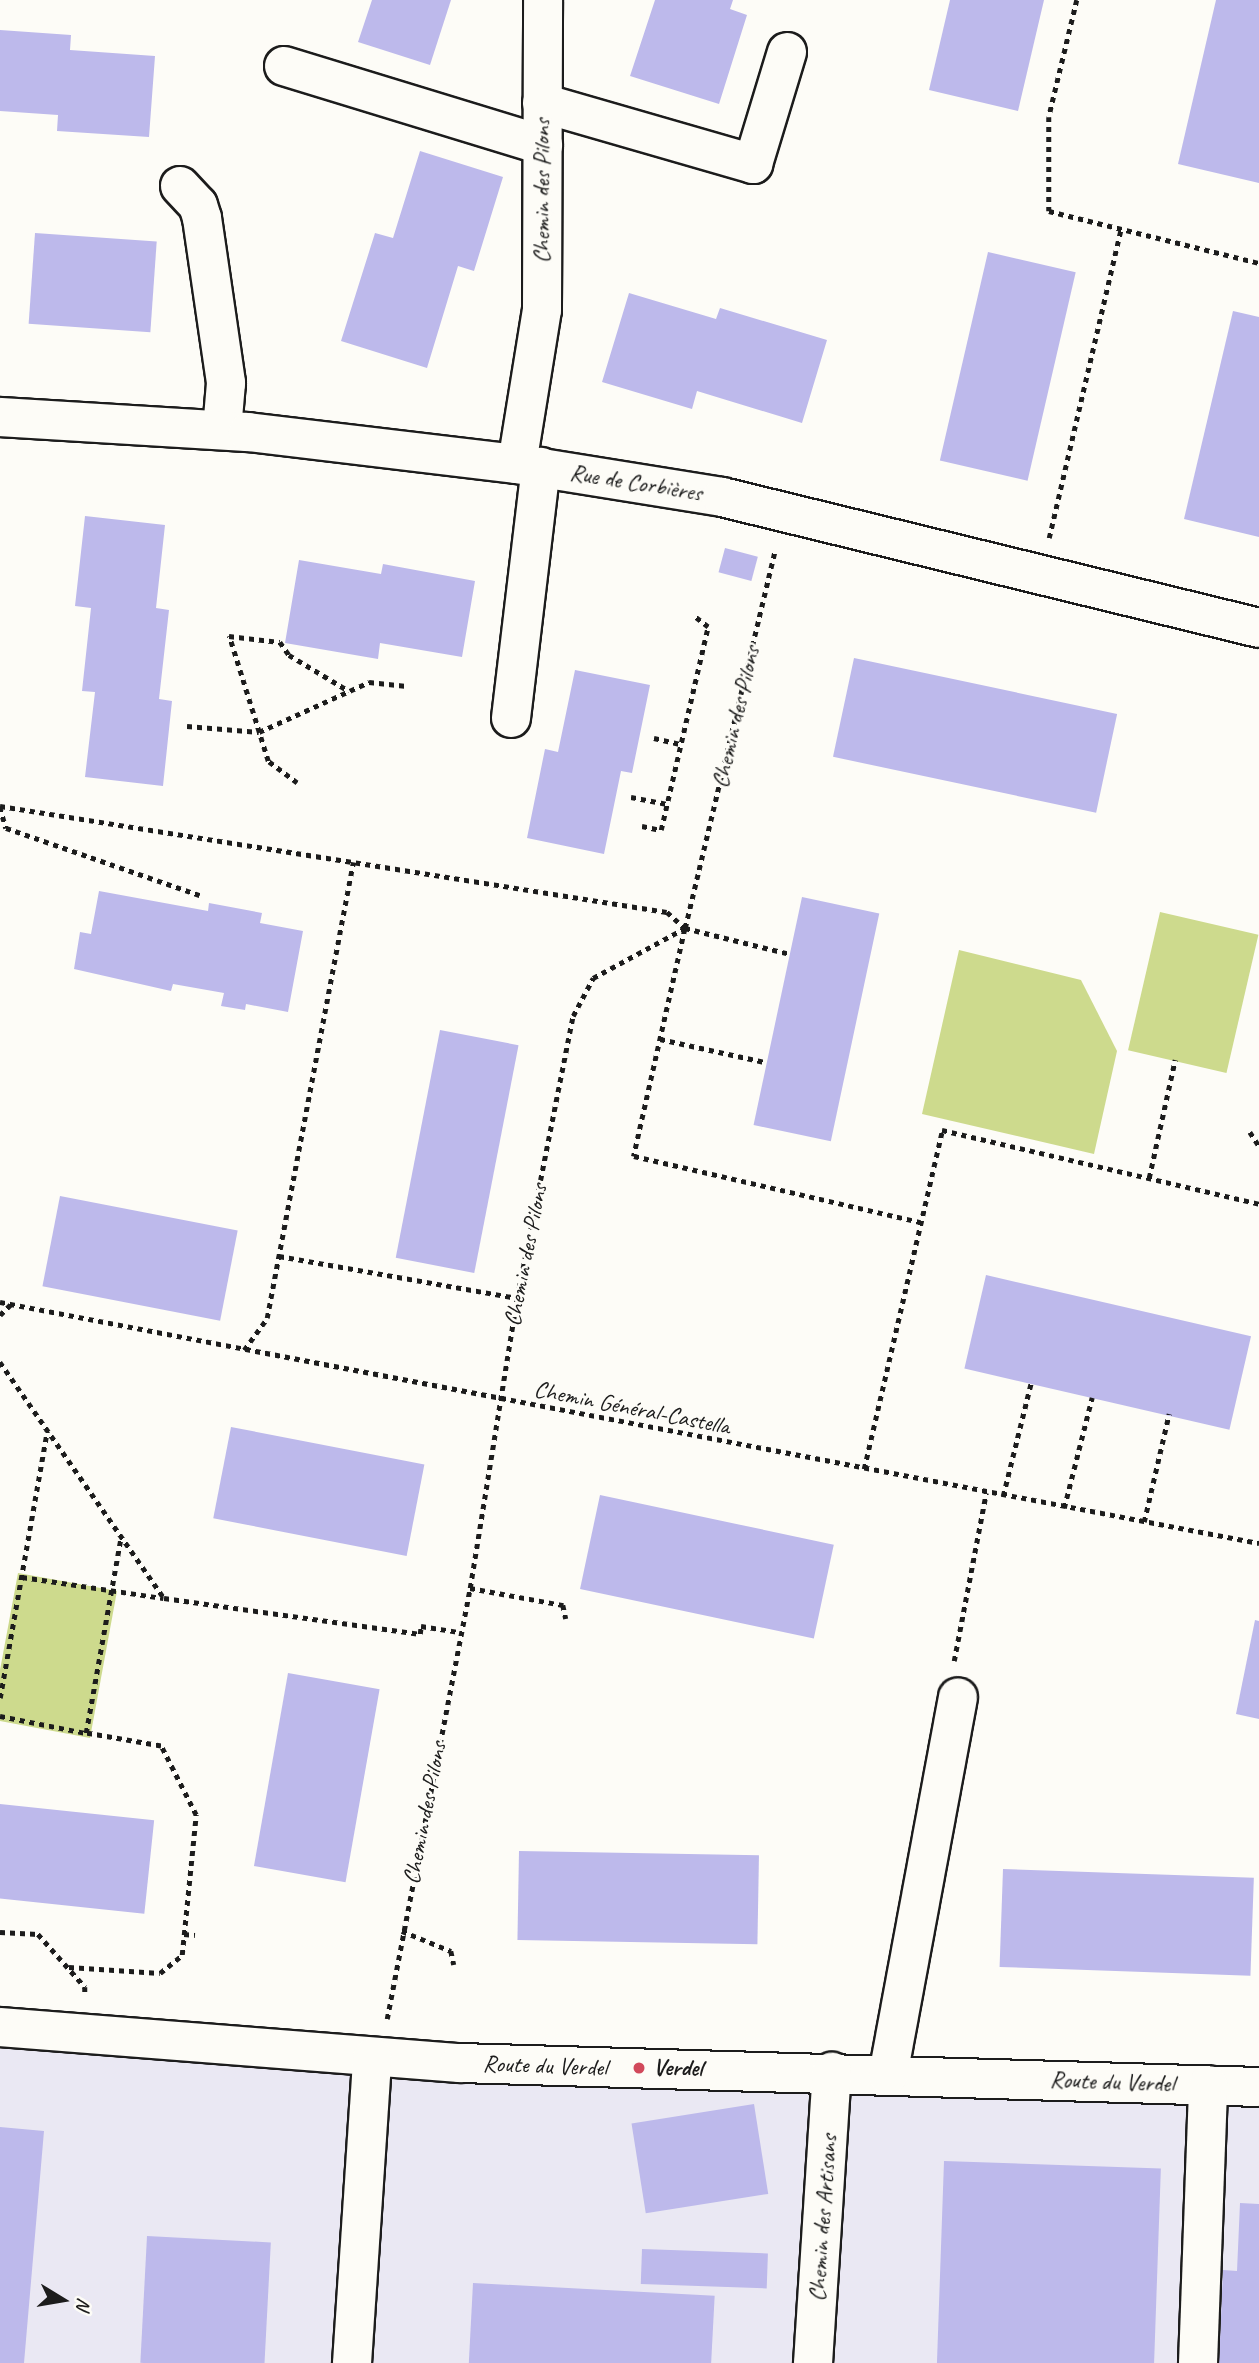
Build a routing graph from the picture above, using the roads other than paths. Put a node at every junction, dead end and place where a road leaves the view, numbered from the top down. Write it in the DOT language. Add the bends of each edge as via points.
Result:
graph roads {
  1 [pos="543,0"];
  2 [pos="787,52"];
  3 [pos="284,66"];
  4 [pos="542,103"];
  5 [pos="543,145"];
  6 [pos="180,186"];
  7 [pos="0,417"];
  8 [pos="222,430"];
  9 [pos="529,466"];
  10 [pos="1259,628"];
  11 [pos="511,718"];
  12 [pos="955,1683"];
  13 [pos="0,2027"];
  14 [pos="379,2042"];
  15 [pos="832,2072"];
  16 [pos="888,2075"];
  17 [pos="1208,2085"];
  18 [pos="1259,2087"];
  19 [pos="352,2363"];
  20 [pos="813,2363"];
  21 [pos="1198,2363"];
  1 -- 4 [label="street, Chemin des Pilons"];
  2 -- 4 [label="street" via="753,164"];
  3 -- 5 [label="street"];
  4 -- 5 [label="street, Chemin des Pilons"];
  5 -- 9 [label="street, Chemin des Pilons" via="542,310"];
  6 -- 8 [label="street" via="198,205 202,218 226,383"];
  7 -- 8 [label="street, Rue de Corbières"];
  8 -- 9 [label="street, Rue de Corbières"];
  9 -- 10 [label="street, Rue de Corbières" via="722,497"];
  9 -- 11 [label="street, Chemin des Pilons"];
  12 -- 16 [label="street"];
  13 -- 14 [label="street, Route du Verdel"];
  14 -- 15 [label="street, Route du Verdel"];
  14 -- 19 [label="street"];
  15 -- 16 [label="street, Route du Verdel"];
  15 -- 20 [label="street, Chemin des Artisans"];
  16 -- 17 [label="street, Route du Verdel"];
  17 -- 18 [label="street, Route du Verdel"];
  17 -- 21 [label="street"];
}
